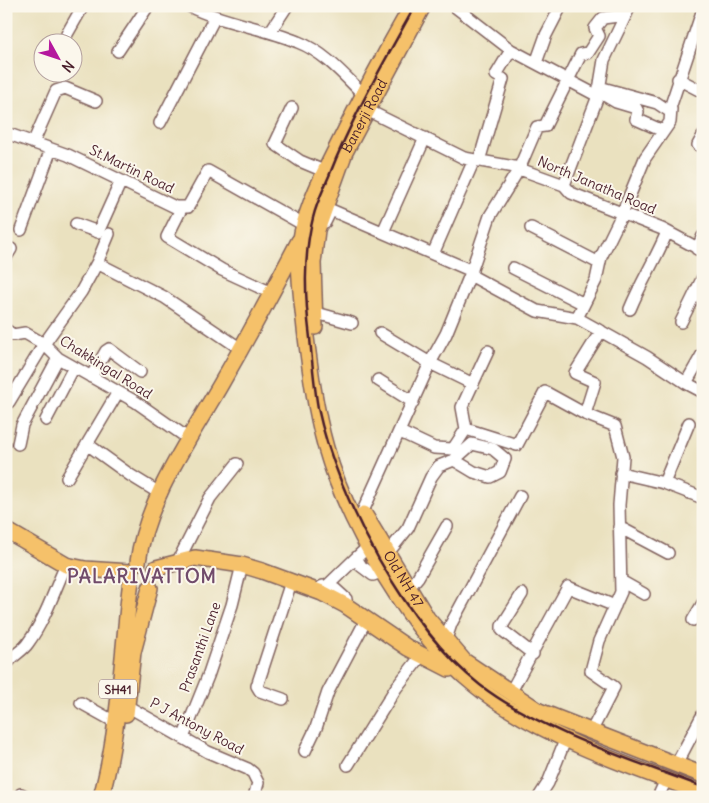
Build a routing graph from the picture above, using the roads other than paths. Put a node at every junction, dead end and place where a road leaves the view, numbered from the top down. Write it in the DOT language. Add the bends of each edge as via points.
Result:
graph roads {
  1 [pos="83,6"];
  2 [pos="148,6"];
  3 [pos="189,6"];
  4 [pos="286,6"];
  5 [pos="412,6"];
  6 [pos="423,6"];
  7 [pos="454,6"];
  8 [pos="561,6"];
  9 [pos="703,9"];
  10 [pos="628,10"];
  11 [pos="215,17"];
  12 [pos="68,32"];
  13 [pos="270,32"];
  14 [pos="118,50"];
  15 [pos="511,50"];
  16 [pos="536,63"];
  17 [pos="678,79"];
  18 [pos="568,80"];
  19 [pos="599,92"];
  20 [pos="703,92"];
  21 [pos="363,94"];
  22 [pos="96,102"];
  23 [pos="292,108"];
  24 [pos="367,110"];
  25 [pos="669,110"];
  26 [pos="160,123"];
  27 [pos="663,131"];
  28 [pos="6,133"];
  29 [pos="425,138"];
  30 [pos="33,142"];
  31 [pos="51,149"];
  32 [pos="477,160"];
  33 [pos="519,169"];
  34 [pos="330,174"];
  35 [pos="121,181"];
  36 [pos="564,185"];
  37 [pos="182,207"];
  38 [pos="622,214"];
  39 [pos="76,224"];
  40 [pos="531,228"];
  41 [pos="21,230"];
  42 [pos="307,231"];
  43 [pos="383,232"];
  44 [pos="667,232"];
  45 [pos="109,234"];
  46 [pos="703,236"];
  47 [pos="314,246"];
  48 [pos="700,250"];
  49 [pos="433,254"];
  50 [pos="97,263"];
  51 [pos="599,263"];
  52 [pos="513,268"];
  53 [pos="471,273"];
  54 [pos="703,277"];
  55 [pos="272,293"];
  56 [pos="584,304"];
  57 [pos="630,309"];
  58 [pos="313,312"];
  59 [pos="577,318"];
  60 [pos="681,322"];
  61 [pos="352,323"];
  62 [pos="6,330"];
  63 [pos="601,331"];
  64 [pos="380,333"];
  65 [pos="44,344"];
  66 [pos="241,348"];
  67 [pos="488,352"];
  68 [pos="703,353"];
  69 [pos="58,358"];
  70 [pos="430,363"];
  71 [pos="74,367"];
  72 [pos="140,372"];
  73 [pos="91,376"];
  74 [pos="378,380"];
  75 [pos="473,384"];
  76 [pos="686,384"];
  77 [pos="118,392"];
  78 [pos="703,392"];
  79 [pos="9,402"];
  80 [pos="413,402"];
  81 [pos="585,414"];
  82 [pos="46,420"];
  83 [pos="689,423"];
  84 [pos="466,429"];
  85 [pos="400,432"];
  86 [pos="188,439"];
  87 [pos="18,444"];
  88 [pos="87,444"];
  89 [pos="454,460"];
  90 [pos="237,464"];
  91 [pos="621,473"];
  92 [pos="67,478"];
  93 [pos="664,484"];
  94 [pos="161,494"];
  95 [pos="520,496"];
  96 [pos="703,498"];
  97 [pos="363,511"];
  98 [pos="448,526"];
  99 [pos="619,527"];
  100 [pos="6,530"];
  101 [pos="370,546"];
  102 [pos="387,554"];
  103 [pos="668,554"];
  104 [pos="356,558"];
  105 [pos="177,563"];
  106 [pos="242,564"];
  107 [pos="66,565"];
  108 [pos="156,568"];
  109 [pos="384,571"];
  110 [pos="133,572"];
  111 [pos="621,581"];
  112 [pos="291,582"];
  113 [pos="150,588"];
  114 [pos="321,589"];
  115 [pos="408,589"];
  116 [pos="522,594"];
  117 [pos="644,594"];
  118 [pos="703,602"];
  119 [pos="615,606"];
  120 [pos="366,620"];
  121 [pos="693,620"];
  122 [pos="434,652"];
  123 [pos="533,654"];
  124 [pos="6,665"];
  125 [pos="510,693"];
  126 [pos="283,699"];
  127 [pos="81,703"];
  128 [pos="127,706"];
  129 [pos="703,714"];
  130 [pos="115,722"];
  131 [pos="592,730"];
  132 [pos="182,738"];
  133 [pos="566,738"];
  134 [pos="305,751"];
  135 [pos="348,765"];
  136 [pos="676,765"];
  137 [pos="703,775"];
  138 [pos="666,780"];
  139 [pos="703,793"];
  140 [pos="100,797"];
  141 [pos="111,797"];
  142 [pos="254,797"];
  143 [pos="539,797"];
  144 [pos="658,797"];
  1 -- 12 [label="street"];
  2 -- 14 [label="street"];
  3 -- 11 [label="street"];
  4 -- 13 [label="street"];
  5 -- 21 [label="main road, Banerji Road"];
  6 -- 24 [label="main road, Banerji Road"];
  7 -- 15 [label="street"];
  8 -- 16 [label="street"];
  9 -- 17 [label="street"];
  10 -- 18 [label="street" via="603,18 595,28 598,36 588,53 581,54"];
  10 -- 19 [label="street" via="604,60"];
  11 -- 13 [label="street"];
  11 -- 26 [label="street"];
  13 -- 21 [label="street" via="299,42 323,56"];
  15 -- 16 [label="street"];
  15 -- 32 [label="street" via="496,75 503,79"];
  16 -- 18 [label="street"];
  17 -- 20 [label="street"];
  17 -- 25 [label="street"];
  18 -- 19 [label="street"];
  18 -- 33 [label="street" via="545,126 537,127"];
  19 -- 25 [label="street" via="657,103"];
  19 -- 27 [label="street" via="636,108 636,119"];
  19 -- 36 [label="street"];
  21 -- 34 [label="main road, Banerji Road"];
  22 -- 30 [label="street" via="65,88 56,91"];
  23 -- 34 [label="street" via="276,144 300,161"];
  24 -- 29 [label="street, North Janatha Road"];
  24 -- 34 [label="main road, Banerji Road"];
  25 -- 27 [label="street" via="670,122"];
  27 -- 38 [label="street" via="645,158"];
  28 -- 30 [label="street, St.Martin Road"];
  29 -- 32 [label="street, North Janatha Road" via="464,158"];
  29 -- 43 [label="street"];
  30 -- 31 [label="street, St.Martin Road"];
  31 -- 35 [label="street, St.Martin Road"];
  31 -- 41 [label="street"];
  32 -- 33 [label="street, North Janatha Road"];
  32 -- 49 [label="street"];
  33 -- 36 [label="street, North Janatha Road"];
  33 -- 53 [label="street" via="490,216"];
  34 -- 42 [label="main road, Banerji Road"];
  35 -- 37 [label="street, St.Martin Road"];
  35 -- 39 [label="street" via="98,232"];
  36 -- 38 [label="street, North Janatha Road" via="571,193"];
  37 -- 42 [label="street, St.Martin Road" via="188,207 208,170"];
  37 -- 55 [label="street" via="166,237 222,270"];
  38 -- 44 [label="street, North Janatha Road"];
  38 -- 51 [label="street"];
  40 -- 51 [label="street"];
  42 -- 47 [label="main road, Old NH 47"];
  42 -- 55 [label="main road"];
  42 -- 101 [label="main road, Old NH 47" via="300,286 316,409 341,489"];
  43 -- 47 [label="street" via="331,210"];
  43 -- 49 [label="street"];
  44 -- 48 [label="street, North Janatha Road"];
  44 -- 57 [label="street"];
  45 -- 50 [label="street"];
  46 -- 48 [label="street"];
  47 -- 58 [label="main road, Old NH 47"];
  49 -- 53 [label="street"];
  50 -- 65 [label="street"];
  50 -- 66 [label="street" via="164,297"];
  51 -- 56 [label="street" via="596,280"];
  52 -- 56 [label="street"];
  53 -- 59 [label="street" via="536,311"];
  53 -- 70 [label="street" via="446,334"];
  54 -- 60 [label="street"];
  55 -- 66 [label="main road"];
  56 -- 59 [label="street"];
  58 -- 61 [label="street"];
  58 -- 97 [label="main road, Old NH 47" via="327,417 336,450"];
  59 -- 63 [label="street"];
  62 -- 65 [label="street, Chakkingal Road" via="12,336 25,333"];
  63 -- 76 [label="street"];
  63 -- 81 [label="street" via="575,373 594,382"];
  64 -- 70 [label="street"];
  65 -- 69 [label="street, Chakkingal Road"];
  65 -- 79 [label="street"];
  66 -- 86 [label="main road"];
  67 -- 75 [label="street"];
  68 -- 76 [label="street"];
  69 -- 71 [label="street, Chakkingal Road"];
  69 -- 87 [label="street" via="22,425"];
  70 -- 75 [label="street"];
  70 -- 80 [label="street"];
  71 -- 73 [label="street, Chakkingal Road"];
  71 -- 82 [label="street"];
  72 -- 73 [label="street" via="109,349"];
  73 -- 77 [label="street, Chakkingal Road"];
  74 -- 80 [label="street"];
  75 -- 84 [label="street" via="462,407"];
  76 -- 78 [label="street"];
  77 -- 86 [label="street, Chakkingal Road"];
  77 -- 88 [label="street"];
  80 -- 85 [label="street"];
  81 -- 84 [label="street" via="545,392 517,445"];
  81 -- 91 [label="street" via="615,426 623,458"];
  83 -- 93 [label="street"];
  84 -- 85 [label="street" via="453,449 434,448"];
  85 -- 97 [label="street"];
  86 -- 94 [label="main road"];
  88 -- 92 [label="street"];
  88 -- 94 [label="street"];
  89 -- 102 [label="street" via="439,466 431,476 408,528"];
  90 -- 105 [label="street" via="210,498"];
  91 -- 93 [label="street"];
  91 -- 99 [label="street"];
  93 -- 96 [label="street"];
  94 -- 110 [label="main road" via="145,527"];
  95 -- 122 [label="street"];
  97 -- 102 [label="main road, Old NH 47"];
  98 -- 115 [label="street"];
  99 -- 103 [label="street"];
  99 -- 111 [label="street"];
  100 -- 107 [label="main road"];
  101 -- 104 [label="street"];
  101 -- 109 [label="main road, Old NH 47"];
  102 -- 115 [label="main road, Old NH 47"];
  104 -- 109 [label="street" via="373,575"];
  104 -- 114 [label="street"];
  105 -- 106 [label="main road, Old NH 47" via="196,558"];
  105 -- 108 [label="main road, Old NH 47"];
  106 -- 112 [label="main road, Old NH 47"];
  106 -- 132 [label="street, Prasanthi Lane" via="208,676"];
  107 -- 110 [label="main road"];
  107 -- 124 [label="street" via="41,624 27,646 12,656"];
  108 -- 110 [label="main road" via="152,563"];
  108 -- 113 [label="main road" via="157,581"];
  109 -- 122 [label="main road, Old NH 47"];
  110 -- 113 [label="main road" via="136,586"];
  110 -- 130 [label="main road, SH41"];
  111 -- 117 [label="street"];
  111 -- 119 [label="street" via="621,592"];
  112 -- 114 [label="main road, Old NH 47"];
  112 -- 126 [label="street" via="257,686 260,691"];
  113 -- 128 [label="main road, SH41" via="133,652"];
  114 -- 120 [label="main road, Old NH 47"];
  115 -- 122 [label="main road, Old NH 47" via="427,618"];
  116 -- 123 [label="street" via="502,630"];
  118 -- 121 [label="street"];
  119 -- 123 [label="street" via="568,587"];
  119 -- 131 [label="street" via="599,641 591,671 614,687"];
  120 -- 122 [label="main road, Old NH 47"];
  120 -- 134 [label="street" via="328,692"];
  122 -- 125 [label="main road, Old NH 47" via="464,661"];
  122 -- 133 [label="main road, Old NH 47" via="510,709"];
  122 -- 135 [label="street" via="396,688"];
  123 -- 125 [label="street"];
  125 -- 131 [label="main road, Old NH 47" via="539,711"];
  127 -- 130 [label="street"];
  128 -- 132 [label="street, P J Antony Road"];
  128 -- 141 [label="main road, SH41"];
  129 -- 136 [label="street"];
  130 -- 140 [label="main road, SH41"];
  131 -- 136 [label="main road, Old NH 47"];
  132 -- 142 [label="street, P J Antony Road" via="253,773 258,783"];
  133 -- 138 [label="main road, Old NH 47"];
  133 -- 143 [label="street"];
  136 -- 137 [label="main road, Old NH 47"];
  138 -- 139 [label="main road, Old NH 47"];
  138 -- 144 [label="street"];
}
